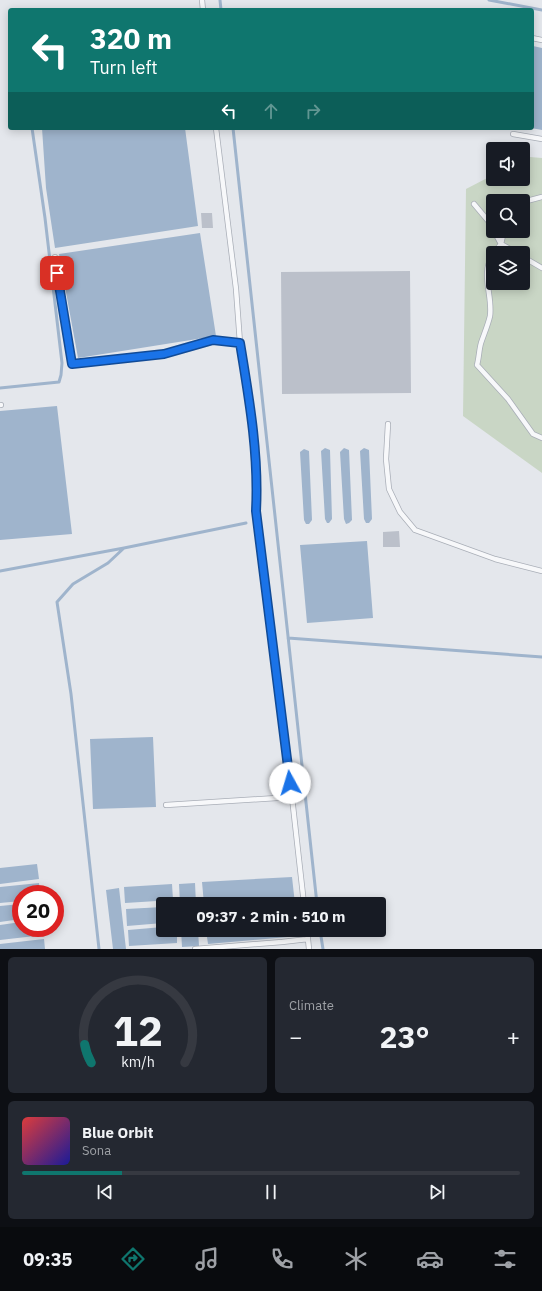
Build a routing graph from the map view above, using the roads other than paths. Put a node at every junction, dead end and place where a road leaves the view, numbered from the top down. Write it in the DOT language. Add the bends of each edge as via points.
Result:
graph roads {
  1 [pos="216,130"];
  2 [pos="513,134"];
  3 [pos="542,139"];
  4 [pos="542,197"];
  5 [pos="530,200"];
  6 [pos="474,204"];
  7 [pos="486,218"];
  8 [pos="498,238"];
  9 [pos="502,238"];
  10 [pos="501,244"];
  11 [pos="505,246"];
  12 [pos="55,258"];
  13 [pos="530,261"];
  14 [pos="542,268"];
  15 [pos="489,290"];
  16 [pos="240,343"];
  17 [pos="388,424"];
  18 [pos="542,438"];
  19 [pos="542,571"];
  20 [pos="292,797"];
  21 [pos="166,805"];
  22 [pos="303,897"];
  23 [pos="308,939"];
  24 [pos="195,949"];
  25 [pos="309,949"];
  1 -- 16 [label="lane" via="236,289"];
  2 -- 3 [label="lane"];
  4 -- 5 [label="lane"];
  6 -- 7 [label="lane"];
  8 -- 10 [label="lane"];
  9 -- 10 [label="lane"];
  10 -- 11 [label="lane"];
  12 -- 16 [label="lane" via="72,364 164,354 213,340"];
  13 -- 14 [label="lane"];
  15 -- 18 [label="lane" via="490,316 477,365 508,399 533,434"];
  16 -- 20 [label="lane" via="255,447 258,482 256,511"];
  17 -- 19 [label="lane" via="386,459 389,489 400,512 415,530 495,559"];
  20 -- 21 [label="lane"];
  20 -- 22 [label="lane"];
  23 -- 24 [label="lane"];
  23 -- 25 [label="lane"];
}
